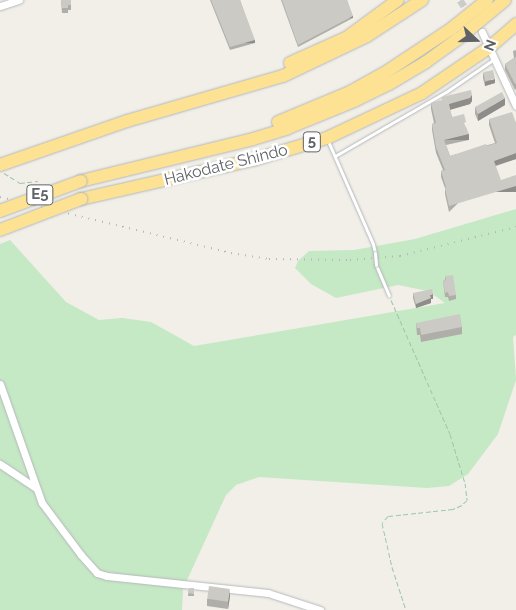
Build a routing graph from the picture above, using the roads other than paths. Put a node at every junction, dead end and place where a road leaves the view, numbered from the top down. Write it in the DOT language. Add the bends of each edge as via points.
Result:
graph roads {
  1 [pos="20,0"];
  2 [pos="398,0"];
  3 [pos="422,0"];
  4 [pos="487,0"];
  5 [pos="505,0"];
  6 [pos="1,3"];
  7 [pos="516,24"];
  8 [pos="482,32"];
  9 [pos="492,53"];
  10 [pos="283,76"];
  11 [pos="516,106"];
  12 [pos="327,138"];
  13 [pos="335,156"];
  14 [pos="0,167"];
  15 [pos="82,181"];
  16 [pos="0,211"];
  17 [pos="0,230"];
  18 [pos="389,295"];
  19 [pos="0,384"];
  20 [pos="0,464"];
  21 [pos="36,488"];
  22 [pos="320,610"];
  1 -- 6 [label="street"];
  2 -- 10 [label="highway" via="346,38 283,67"];
  3 -- 10 [label="highway" via="368,36"];
  4 -- 15 [label="highway, Hakodate Shindo / E5" via="417,53 350,92 251,132"];
  5 -- 15 [label="highway, Hakodate Shindo / E5" via="426,62 346,105 288,128"];
  7 -- 9 [label="highway, Hakodate Shindo / 5"];
  8 -- 9 [label="street"];
  9 -- 11 [label="street"];
  9 -- 12 [label="highway, Hakodate Shindo / 5" via="422,93"];
  9 -- 13 [label="lane" via="446,92"];
  10 -- 14 [label="highway" via="127,122 13,159"];
  12 -- 13 [label="lane"];
  12 -- 17 [label="highway, Hakodate Shindo / 5, bridge" via="253,160 81,199"];
  13 -- 18 [label="lane, bridge"];
  15 -- 16 [label="highway, Hakodate Shindo / E5, bridge"];
  19 -- 21 [label="street"];
  20 -- 21 [label="street"];
  21 -- 22 [label="street" via="42,503 97,572 107,576 268,593"];
}
